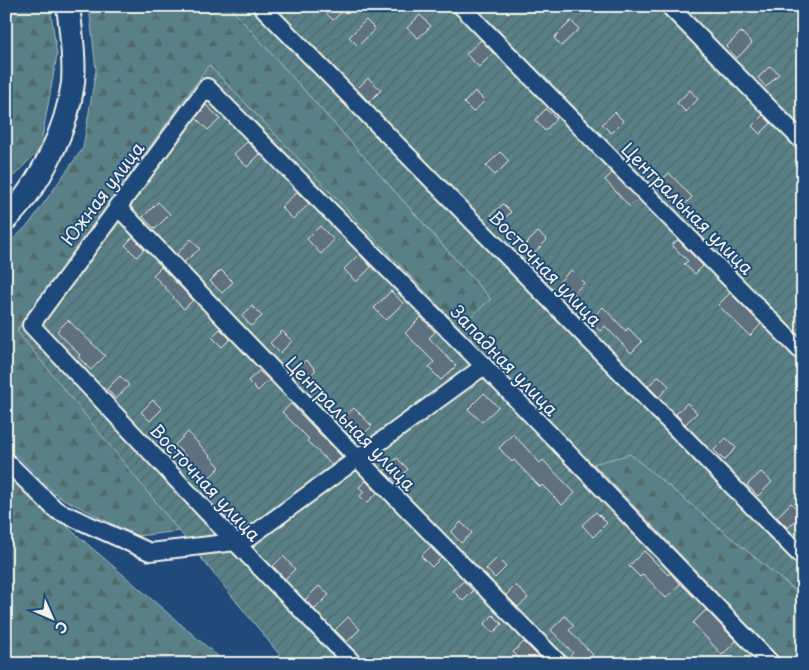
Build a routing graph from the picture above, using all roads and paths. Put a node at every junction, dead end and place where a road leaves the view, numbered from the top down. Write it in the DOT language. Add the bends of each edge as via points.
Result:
graph roads {
  1 [pos="68,6"];
  2 [pos="261,6"];
  3 [pos="461,6"];
  4 [pos="669,6"];
  5 [pos="207,87"];
  6 [pos="803,142"];
  7 [pos="117,206"];
  8 [pos="6,218"];
  9 [pos="31,325"];
  10 [pos="803,353"];
  11 [pos="484,366"];
  12 [pos="357,458"];
  13 [pos="6,461"];
  14 [pos="235,542"];
  15 [pos="803,558"];
  16 [pos="354,664"];
  17 [pos="560,664"];
  18 [pos="772,664"];
  1 -- 8 [label="main road" via="73,82 63,126 40,175"];
  2 -- 15 [label="street, Восточная улица"];
  3 -- 10 [label="street, Центральная улица"];
  4 -- 6 [label="street"];
  5 -- 7 [label="street, Южная улица"];
  5 -- 11 [label="street, Западная улица"];
  7 -- 9 [label="street, Южная улица"];
  7 -- 12 [label="street, Центральная улица"];
  9 -- 14 [label="street, Восточная улица"];
  11 -- 12 [label="street"];
  11 -- 18 [label="street, Западная улица"];
  12 -- 14 [label="street" via="247,539"];
  12 -- 17 [label="street, Центральная улица"];
  13 -- 14 [label="street" via="56,510 150,552"];
  14 -- 16 [label="street, Восточная улица"];
}
